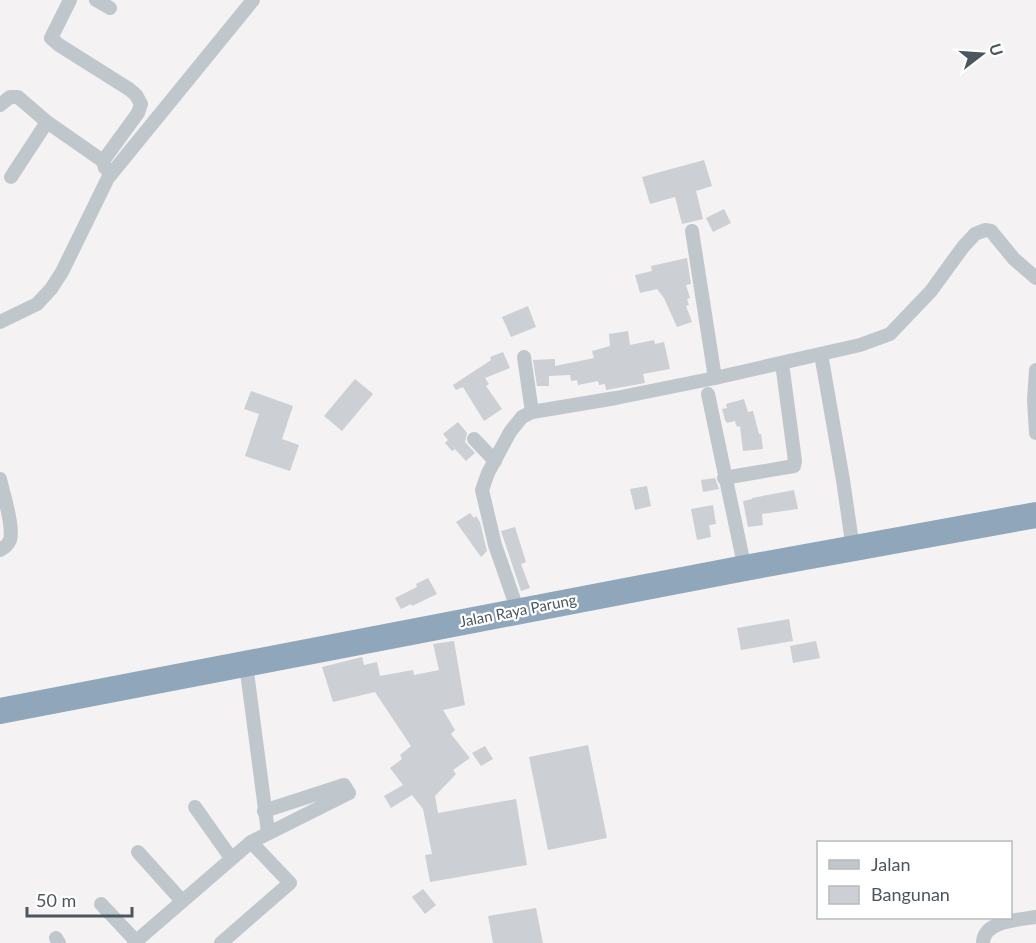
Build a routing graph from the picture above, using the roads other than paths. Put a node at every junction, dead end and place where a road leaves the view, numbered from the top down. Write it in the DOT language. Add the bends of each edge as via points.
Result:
graph roads {
  1 [pos="70,0"];
  2 [pos="96,0"];
  3 [pos="253,0"];
  4 [pos="110,8"];
  5 [pos="0,105"];
  6 [pos="47,122"];
  7 [pos="103,161"];
  8 [pos="11,177"];
  9 [pos="108,178"];
  10 [pos="692,231"];
  11 [pos="1036,278"];
  12 [pos="0,322"];
  13 [pos="820,354"];
  14 [pos="524,357"];
  15 [pos="782,363"];
  16 [pos="1036,370"];
  17 [pos="715,378"];
  18 [pos="708,394"];
  19 [pos="532,412"];
  20 [pos="1036,433"];
  21 [pos="474,438"];
  22 [pos="495,461"];
  23 [pos="724,478"];
  24 [pos="0,479"];
  25 [pos="1036,515"];
  26 [pos="1036,525"];
  27 [pos="853,549"];
  28 [pos="0,550"];
  29 [pos="746,573"];
  30 [pos="520,615"];
  31 [pos="247,672"];
  32 [pos="0,711"];
  33 [pos="0,716"];
  34 [pos="195,807"];
  35 [pos="264,811"];
  36 [pos="268,832"];
  37 [pos="251,842"];
  38 [pos="138,852"];
  39 [pos="231,858"];
  40 [pos="182,901"];
  41 [pos="101,904"];
  42 [pos="1036,917"];
  43 [pos="135,942"];
  44 [pos="221,943"];
  45 [pos="983,943"];
  1 -- 7 [label="street" via="51,38 129,89 141,104"];
  2 -- 4 [label="street"];
  3 -- 9 [label="street"];
  5 -- 6 [label="street" via="10,97 18,97"];
  6 -- 7 [label="street"];
  6 -- 8 [label="street"];
  7 -- 9 [label="street"];
  9 -- 12 [label="street" via="51,289 37,304"];
  10 -- 17 [label="street"];
  11 -- 13 [label="street" via="991,231 981,231 890,334"];
  13 -- 15 [label="street"];
  13 -- 27 [label="street"];
  14 -- 19 [label="street"];
  15 -- 17 [label="street"];
  15 -- 23 [label="street" via="794,466"];
  16 -- 20 [label="street"];
  17 -- 19 [label="street"];
  18 -- 23 [label="street"];
  19 -- 22 [label="street" via="522,417 510,432"];
  21 -- 22 [label="street"];
  22 -- 30 [label="street" via="482,490 484,503"];
  23 -- 29 [label="street"];
  24 -- 28 [label="street" via="11,539"];
  25 -- 27 [label="highway, Jalan Raya Parung"];
  26 -- 29 [label="highway, Jalan Raya Parung"];
  27 -- 29 [label="highway, Jalan Raya Parung"];
  29 -- 30 [label="highway, Jalan Raya Parung"];
  30 -- 31 [label="highway, Jalan Raya Parung"];
  30 -- 32 [label="highway, Jalan Raya Parung"];
  31 -- 33 [label="highway, Jalan Raya Parung"];
  31 -- 35 [label="street"];
  34 -- 39 [label="street"];
  35 -- 36 [label="street"];
  35 -- 36 [label="street" via="344,785 349,793"];
  36 -- 37 [label="street"];
  37 -- 39 [label="street"];
  37 -- 44 [label="street" via="290,883"];
  38 -- 40 [label="street"];
  39 -- 40 [label="street"];
  40 -- 43 [label="street"];
  41 -- 43 [label="street"];
  42 -- 45 [label="street" via="992,927"];
}
